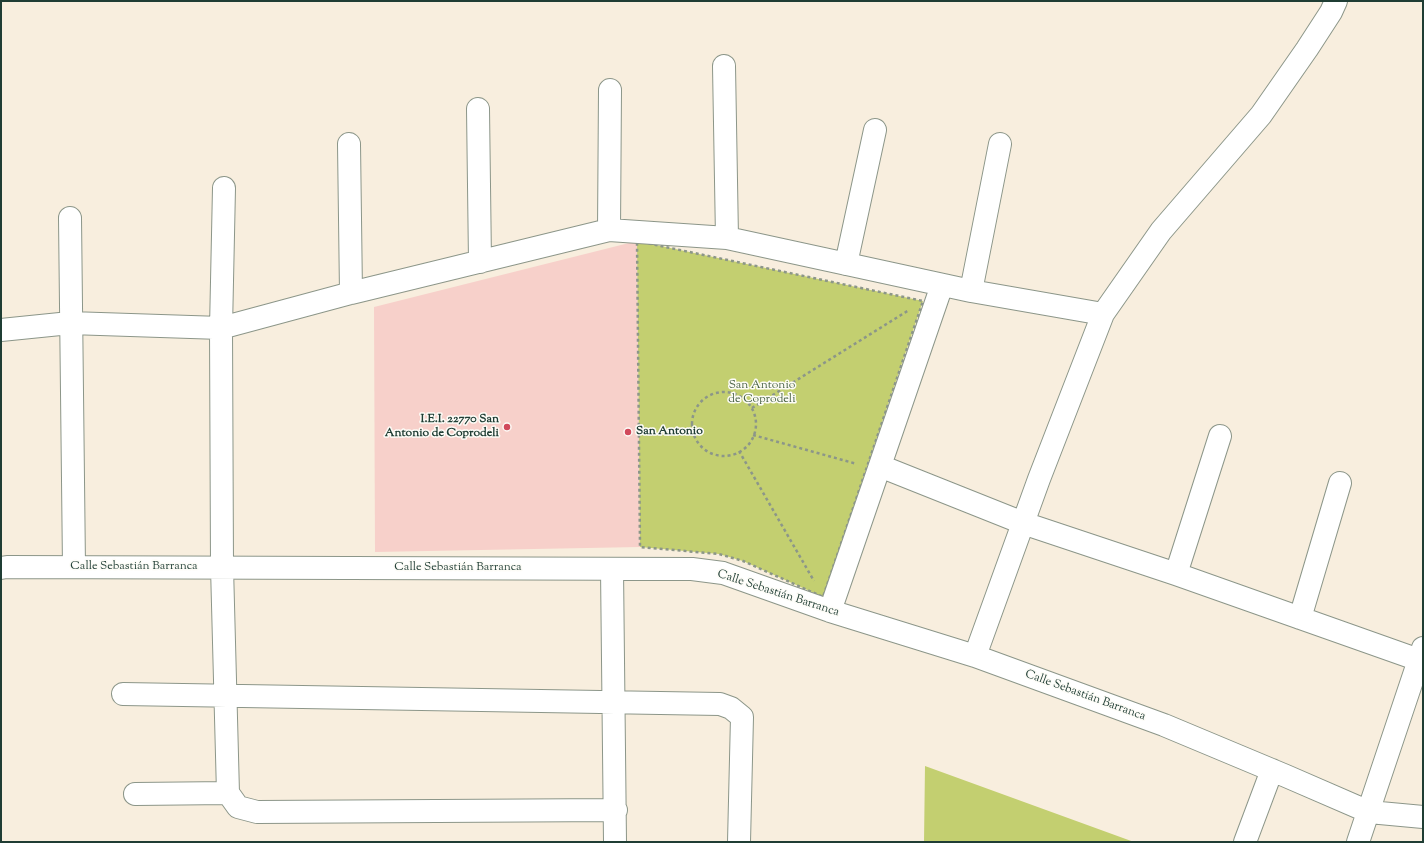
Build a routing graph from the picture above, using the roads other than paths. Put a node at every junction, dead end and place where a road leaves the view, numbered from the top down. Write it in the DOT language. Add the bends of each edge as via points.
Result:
graph roads {
  1 [pos="1336,1"];
  2 [pos="724,66"];
  3 [pos="610,90"];
  4 [pos="478,109"];
  5 [pos="875,130"];
  6 [pos="349,144"];
  7 [pos="1000,144"];
  8 [pos="224,188"];
  9 [pos="70,218"];
  10 [pos="609,230"];
  11 [pos="727,238"];
  12 [pos="480,262"];
  13 [pos="846,264"];
  14 [pos="942,285"];
  15 [pos="972,291"];
  16 [pos="351,293"];
  17 [pos="1103,314"];
  18 [pos="70,323"];
  19 [pos="221,328"];
  20 [pos="1,330"];
  21 [pos="1220,436"];
  22 [pos="870,466"];
  23 [pos="1340,483"];
  24 [pos="1023,523"];
  25 [pos="3,567"];
  26 [pos="74,567"];
  27 [pos="222,567"];
  28 [pos="612,569"];
  29 [pos="1176,574"];
  30 [pos="827,604"];
  31 [pos="1300,618"];
  32 [pos="1421,654"];
  33 [pos="976,656"];
  34 [pos="123,694"];
  35 [pos="225,696"];
  36 [pos="613,703"];
  37 [pos="1272,770"];
  38 [pos="228,793"];
  39 [pos="135,794"];
  40 [pos="616,810"];
  41 [pos="1369,812"];
  42 [pos="1423,817"];
  43 [pos="615,842"];
  44 [pos="738,842"];
  45 [pos="1245,842"];
  46 [pos="1358,842"];
  1 -- 17 [label="street" via="1307,49 1261,115 1161,231"];
  2 -- 11 [label="street"];
  3 -- 10 [label="street"];
  4 -- 12 [label="street"];
  5 -- 13 [label="street"];
  6 -- 16 [label="street"];
  7 -- 15 [label="street"];
  8 -- 19 [label="street"];
  9 -- 18 [label="street"];
  10 -- 11 [label="street"];
  10 -- 12 [label="street"];
  11 -- 13 [label="street"];
  12 -- 16 [label="street"];
  13 -- 14 [label="street"];
  14 -- 15 [label="street"];
  14 -- 22 [label="street"];
  15 -- 17 [label="street"];
  16 -- 19 [label="street"];
  17 -- 24 [label="street"];
  18 -- 19 [label="street"];
  18 -- 20 [label="street"];
  18 -- 26 [label="street"];
  19 -- 27 [label="street"];
  21 -- 29 [label="street"];
  22 -- 24 [label="street"];
  22 -- 30 [label="street"];
  23 -- 31 [label="street"];
  24 -- 29 [label="street"];
  24 -- 33 [label="street"];
  25 -- 26 [label="street, Calle Sebastián Barranca"];
  26 -- 27 [label="street, Calle Sebastián Barranca"];
  27 -- 28 [label="street, Calle Sebastián Barranca"];
  27 -- 35 [label="street"];
  28 -- 30 [label="street, Calle Sebastián Barranca" via="692,569 723,573"];
  28 -- 36 [label="street"];
  29 -- 31 [label="street"];
  30 -- 33 [label="street, Calle Sebastián Barranca"];
  31 -- 32 [label="street"];
  32 -- 41 [label="street"];
  33 -- 37 [label="street, Calle Sebastián Barranca" via="1164,725"];
  34 -- 35 [label="street"];
  35 -- 36 [label="street"];
  35 -- 38 [label="street"];
  36 -- 40 [label="street"];
  36 -- 44 [label="street" via="720,704 732,708 742,717"];
  37 -- 41 [label="street, Calle Sebastián Barranca"];
  37 -- 45 [label="street"];
  38 -- 39 [label="street"];
  38 -- 40 [label="street" via="238,807 257,812"];
  40 -- 43 [label="street"];
  41 -- 42 [label="street, Calle Sebastián Barranca"];
  41 -- 46 [label="street"];
}
